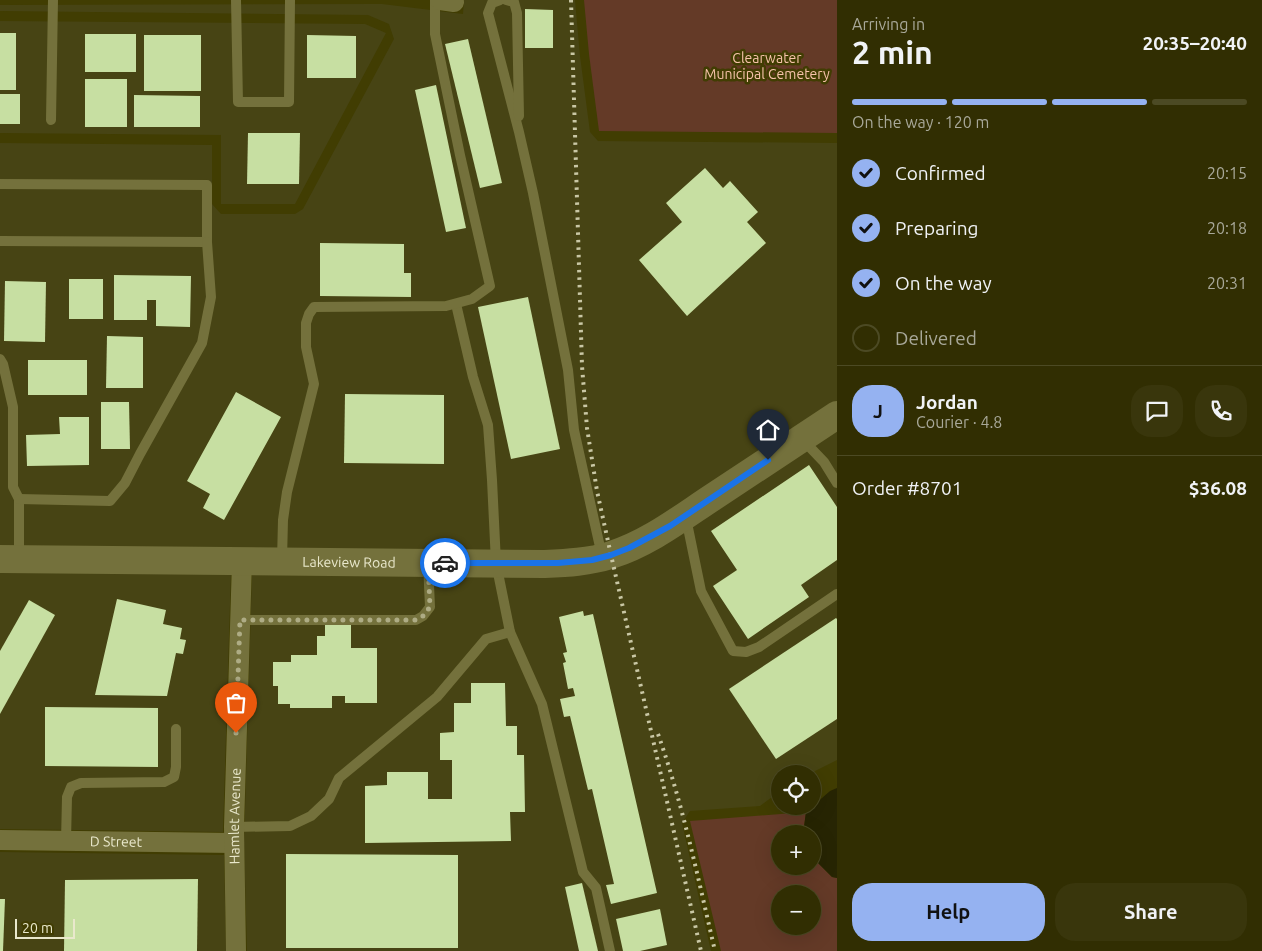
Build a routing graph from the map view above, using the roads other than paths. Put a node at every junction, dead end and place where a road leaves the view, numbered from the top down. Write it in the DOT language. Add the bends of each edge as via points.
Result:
graph roads {
  1 [pos="53,0"];
  2 [pos="236,0"];
  3 [pos="290,0"];
  4 [pos="500,0"];
  5 [pos="506,0"];
  6 [pos="443,1"];
  7 [pos="51,120"];
  8 [pos="519,132"];
  9 [pos="0,184"];
  10 [pos="0,241"];
  11 [pos="207,242"];
  12 [pos="456,304"];
  13 [pos="0,359"];
  14 [pos="837,415"];
  15 [pos="801,438"];
  16 [pos="837,482"];
  17 [pos="19,499"];
  18 [pos="686,515"];
  19 [pos="602,557"];
  20 [pos="9,559"];
  21 [pos="242,561"];
  22 [pos="282,561"];
  23 [pos="428,562"];
  24 [pos="496,563"];
  25 [pos="837,594"];
  26 [pos="240,620"];
  27 [pos="510,632"];
  28 [pos="176,729"];
  29 [pos="234,835"];
  30 [pos="0,840"];
  31 [pos="66,841"];
  32 [pos="236,951"];
  33 [pos="610,951"];
  1 -- 7 [label="lane"];
  2 -- 3 [label="lane" via="238,102 289,102"];
  4 -- 8 [label="lane" via="492,3 488,13"];
  5 -- 8 [label="lane" via="514,2 517,13"];
  6 -- 12 [label="lane" via="435,34 490,286 472,299"];
  8 -- 19 [label="lane" via="568,370 574,430"];
  9 -- 11 [label="lane" via="207,185"];
  10 -- 11 [label="lane"];
  11 -- 17 [label="lane" via="211,296 202,343 126,483 110,501"];
  12 -- 22 [label="lane" via="314,307 309,314 306,347 314,384 290,477 283,520"];
  12 -- 24 [label="lane" via="488,425"];
  13 -- 17 [label="lane" via="13,407 13,486"];
  14 -- 15 [label="main road, Lakeview Road"];
  15 -- 16 [label="lane"];
  15 -- 18 [label="main road, Lakeview Road"];
  17 -- 20 [label="lane"];
  18 -- 19 [label="main road, Lakeview Road" via="652,537"];
  18 -- 25 [label="lane" via="701,591 733,652 759,647"];
  19 -- 24 [label="main road, Lakeview Road" via="544,564"];
  20 -- 21 [label="main road, Lakeview Road"];
  21 -- 22 [label="main road, Lakeview Road"];
  21 -- 26 [label="street, Hamlet Avenue"];
  22 -- 23 [label="main road, Lakeview Road"];
  23 -- 24 [label="main road, Lakeview Road"];
  23 -- 26 [label="lane" via="430,607 416,620"];
  24 -- 27 [label="lane"];
  26 -- 29 [label="street, Hamlet Avenue"];
  27 -- 29 [label="lane" via="486,639 438,697 339,778 328,799 311,816 290,826"];
  27 -- 33 [label="lane" via="542,704 583,872 596,888"];
  28 -- 31 [label="lane" via="174,776 164,782 81,783 71,787 67,797"];
  29 -- 31 [label="street, D Street"];
  29 -- 32 [label="street, Hamlet Avenue"];
  30 -- 31 [label="street, D Street"];
}
